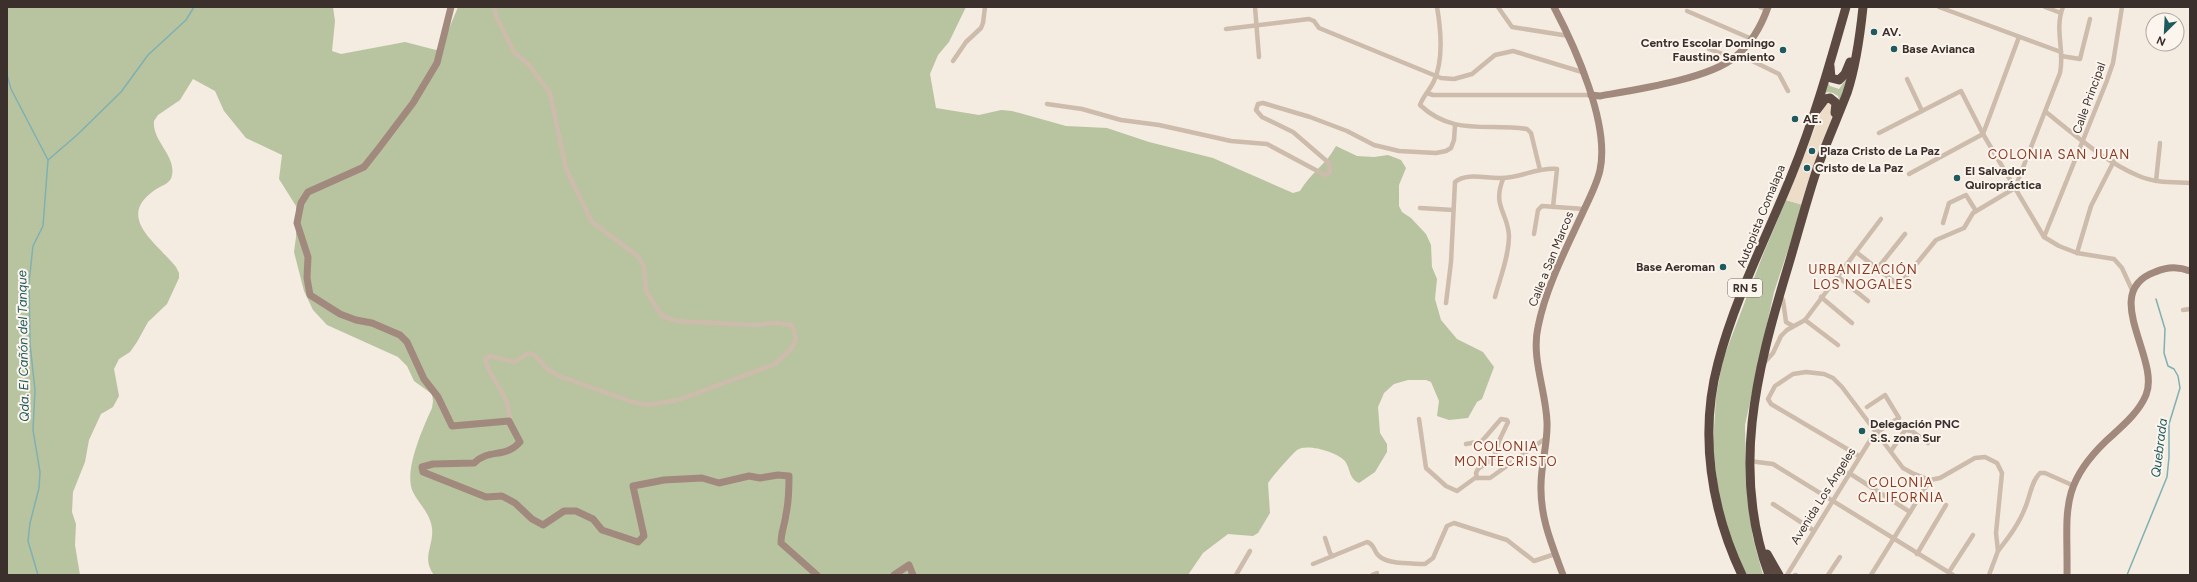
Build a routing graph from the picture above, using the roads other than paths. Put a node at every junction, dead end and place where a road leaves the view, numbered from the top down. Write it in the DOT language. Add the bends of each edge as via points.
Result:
graph roads {
  1 [pos="451,7"];
  2 [pos="494,7"];
  3 [pos="985,7"];
  4 [pos="1256,7"];
  5 [pos="1437,7"];
  6 [pos="1498,7"];
  7 [pos="1554,7"];
  8 [pos="1846,7"];
  9 [pos="1863,7"];
  10 [pos="1939,7"];
  11 [pos="2045,7"];
  12 [pos="2063,7"];
  13 [pos="2122,7"];
  14 [pos="1765,8"];
  15 [pos="1687,11"];
  16 [pos="2061,13"];
  17 [pos="2090,19"];
  18 [pos="1256,25"];
  19 [pos="1226,29"];
  20 [pos="1569,36"];
  21 [pos="2019,36"];
  22 [pos="1860,37"];
  23 [pos="1752,39"];
  24 [pos="1833,47"];
  25 [pos="1709,49"];
  26 [pos="2061,54"];
  27 [pos="1259,56"];
  28 [pos="1736,56"];
  29 [pos="953,61"];
  30 [pos="1582,72"];
  31 [pos="1436,76"];
  32 [pos="1908,79"];
  33 [pos="1788,91"];
  34 [pos="1427,93"];
  35 [pos="1591,95"];
  36 [pos="1047,104"];
  37 [pos="1922,110"];
  38 [pos="2046,112"];
  39 [pos="1812,116"];
  40 [pos="1455,125"];
  41 [pos="1832,129"];
  42 [pos="1879,134"];
  43 [pos="1983,134"];
  44 [pos="2083,142"];
  45 [pos="2160,143"];
  46 [pos="2114,161"];
  47 [pos="1540,170"];
  48 [pos="1909,174"];
  49 [pos="1503,179"];
  50 [pos="2156,181"];
  51 [pos="2190,183"];
  52 [pos="2015,188"];
  53 [pos="1553,207"];
  54 [pos="1420,208"];
  55 [pos="1584,209"];
  56 [pos="1453,210"];
  57 [pos="1977,210"];
  58 [pos="1881,219"];
  59 [pos="1943,223"];
  60 [pos="1534,234"];
  61 [pos="1905,234"];
  62 [pos="2044,237"];
  63 [pos="1856,252"];
  64 [pos="2078,253"];
  65 [pos="1878,269"];
  66 [pos="2190,271"];
  67 [pos="1837,276"];
  68 [pos="2133,292"];
  69 [pos="1780,295"];
  70 [pos="1496,297"];
  71 [pos="1821,297"];
  72 [pos="1868,301"];
  73 [pos="1446,303"];
  74 [pos="2190,309"];
  75 [pos="2182,310"];
  76 [pos="1805,320"];
  77 [pos="1852,323"];
  78 [pos="1793,326"];
  79 [pos="1838,345"];
  80 [pos="1761,366"];
  81 [pos="1867,407"];
  82 [pos="1419,419"];
  83 [pos="509,421"];
  84 [pos="1878,432"];
  85 [pos="1546,438"];
  86 [pos="1928,443"];
  87 [pos="1466,444"];
  88 [pos="1891,451"];
  89 [pos="1860,456"];
  90 [pos="1749,460"];
  91 [pos="1848,473"];
  92 [pos="1477,478"];
  93 [pos="1930,480"];
  94 [pos="2072,485"];
  95 [pos="1831,500"];
  96 [pos="1773,504"];
  97 [pos="1946,505"];
  98 [pos="1752,509"];
  99 [pos="1910,512"];
  100 [pos="1813,530"];
  101 [pos="1973,535"];
  102 [pos="1325,538"];
  103 [pos="1894,538"];
  104 [pos="1250,551"];
  105 [pos="1998,551"];
  106 [pos="1555,554"];
  107 [pos="1917,554"];
  108 [pos="1333,556"];
  109 [pos="1840,557"];
  110 [pos="1313,564"];
  111 [pos="1951,574"];
  112 [pos="817,575"];
  113 [pos="894,575"];
  114 [pos="913,575"];
  115 [pos="1236,575"];
  116 [pos="1563,575"];
  117 [pos="1742,575"];
  118 [pos="1769,575"];
  119 [pos="1779,575"];
  120 [pos="1787,575"];
  121 [pos="1828,575"];
  122 [pos="1871,575"];
  123 [pos="1989,575"];
  124 [pos="2067,575"];
  1 -- 83 [label="street" via="437,63 413,103 364,167 308,192 301,203 297,223 308,257 307,278 310,295 340,314 372,323 400,335 407,342 420,371 438,397 452,426"];
  2 -- 83 [label="street" via="514,52 529,66 550,93 566,169 592,222 639,257 644,267 646,291 662,316 677,321 792,325 796,339 791,349 775,364 678,400 648,405 632,402 559,376 528,353 515,362 490,356 485,359 487,368 508,403"];
  3 -- 29 [label="street" via="981,28 966,42"];
  4 -- 18 [label="street"];
  5 -- 31 [label="street" via="1440,27 1439,69"];
  6 -- 20 [label="street" via="1512,26"];
  7 -- 20 [label="street, Calle a San Marcos"];
  8 -- 24 [label="highway, Autopista Comalapa / RN 5"];
  9 -- 22 [label="highway, RN 5"];
  10 -- 21 [label="street"];
  11 -- 16 [label="street"];
  12 -- 16 [label="street"];
  13 -- 44 [label="street, Calle Principal" via="2112,63"];
  14 -- 23 [label="street" via="1761,25"];
  15 -- 23 [label="street"];
  16 -- 26 [label="street" via="2058,32"];
  17 -- 26 [label="street" via="2080,59"];
  18 -- 19 [label="street"];
  18 -- 27 [label="street"];
  18 -- 31 [label="street" via="1312,20 1319,28"];
  20 -- 30 [label="street, Calle a San Marcos"];
  21 -- 26 [label="street"];
  21 -- 43 [label="street"];
  22 -- 24 [label="highway" via="1847,71 1838,80 1833,80 1829,74"];
  22 -- 41 [label="highway, RN 5" via="1847,93"];
  23 -- 28 [label="street"];
  24 -- 39 [label="highway, Autopista Comalapa / RN 5"];
  25 -- 28 [label="street"];
  26 -- 38 [label="street" via="2060,74"];
  28 -- 33 [label="street" via="1779,74"];
  28 -- 35 [label="street" via="1708,71 1683,79 1611,94"];
  30 -- 31 [label="street" via="1513,51 1495,55 1472,74 1454,79"];
  30 -- 35 [label="street, Calle a San Marcos"];
  31 -- 34 [label="street"];
  32 -- 37 [label="street"];
  34 -- 35 [label="street"];
  34 -- 40 [label="street" via="1420,106 1441,121"];
  35 -- 55 [label="street, Calle a San Marcos" via="1600,133 1601,158 1598,178"];
  36 -- 40 [label="street" via="1231,141 1267,144 1325,175 1330,173 1329,163 1293,132 1262,117 1256,110 1258,104 1263,103 1310,116 1374,145 1399,151 1446,151 1451,148 1454,140"];
  37 -- 42 [label="street"];
  37 -- 43 [label="street" via="1960,90"];
  38 -- 44 [label="street"];
  38 -- 52 [label="street"];
  39 -- 41 [label="highway" via="1825,99 1834,99 1836,107"];
  39 -- 117 [label="highway, Autopista Comalapa / RN 5" via="1793,172 1727,337 1711,397 1709,434 1712,481 1724,530"];
  40 -- 47 [label="street" via="1526,129 1531,133"];
  41 -- 69 [label="highway, RN 5" via="1808,197"];
  43 -- 48 [label="street"];
  43 -- 52 [label="street"];
  44 -- 46 [label="street"];
  44 -- 62 [label="street, Calle Principal"];
  45 -- 50 [label="street"];
  46 -- 50 [label="street" via="2138,176"];
  46 -- 64 [label="street" via="2091,206"];
  47 -- 49 [label="street"];
  47 -- 53 [label="street" via="1558,170"];
  49 -- 56 [label="street" via="1460,178 1453,187"];
  49 -- 70 [label="street" via="1498,197 1509,237"];
  50 -- 51 [label="street"];
  52 -- 57 [label="street"];
  52 -- 62 [label="street"];
  53 -- 55 [label="street"];
  53 -- 60 [label="street" via="1540,207"];
  54 -- 56 [label="street"];
  55 -- 85 [label="street, Calle a San Marcos" via="1552,282 1537,329 1537,361 1545,401"];
  56 -- 73 [label="street"];
  57 -- 59 [label="street" via="1966,195 1950,203"];
  57 -- 65 [label="street" via="1964,228 1936,240 1900,284"];
  58 -- 63 [label="street"];
  61 -- 65 [label="street"];
  62 -- 64 [label="street"];
  63 -- 65 [label="street"];
  63 -- 67 [label="street"];
  64 -- 68 [label="street" via="2119,263"];
  66 -- 68 [label="street" via="2180,268 2152,272"];
  67 -- 71 [label="street"];
  67 -- 72 [label="street"];
  68 -- 94 [label="street" via="2131,314 2149,371 2146,395 2134,413 2091,457"];
  69 -- 78 [label="street" via="1786,322"];
  69 -- 80 [label="highway, RN 5"];
  71 -- 76 [label="street"];
  71 -- 77 [label="street"];
  74 -- 75 [label="street"];
  76 -- 78 [label="street"];
  76 -- 79 [label="street"];
  78 -- 80 [label="street" via="1781,336 1773,353"];
  80 -- 90 [label="highway, RN 5" via="1753,406"];
  81 -- 84 [label="street, Avenida Los Ángeles" via="1885,395 1899,418"];
  82 -- 92 [label="street" via="1426,468 1452,490 1461,489"];
  83 -- 112 [label="street" via="520,442 512,450 480,457 474,463 433,464 422,467 423,472 486,497 502,496 519,506 532,519 543,524 564,510 576,511 594,519 602,530 638,542 644,536 632,486 664,480 702,478 719,484 749,476 789,476 781,543"];
  84 -- 88 [label="street"];
  84 -- 89 [label="street, Avenida Los Ángeles"];
  84 -- 89 [label="street" via="1833,378 1806,372 1793,374 1775,386 1768,399 1771,404"];
  85 -- 92 [label="street" via="1490,478"];
  85 -- 106 [label="street, Calle a San Marcos" via="1541,484 1542,512"];
  86 -- 88 [label="street" via="1912,431 1905,430"];
  87 -- 92 [label="street" via="1482,441 1501,419 1507,420 1494,458 1478,469"];
  88 -- 93 [label="street" via="1903,468"];
  89 -- 91 [label="street, Avenida Los Ángeles"];
  90 -- 95 [label="street" via="1773,464"];
  90 -- 98 [label="highway, RN 5"];
  91 -- 95 [label="street, Avenida Los Ángeles"];
  91 -- 99 [label="street"];
  93 -- 99 [label="street"];
  93 -- 105 [label="street" via="1940,478 1975,458 1985,457 1997,463 2002,473 1996,532"];
  94 -- 105 [label="street" via="2040,473 2035,479 2025,509"];
  94 -- 124 [label="street" via="2067,509"];
  95 -- 100 [label="street, Avenida Los Ángeles"];
  95 -- 103 [label="street"];
  96 -- 100 [label="street"];
  97 -- 107 [label="street"];
  98 -- 118 [label="highway, RN 5" via="1758,543"];
  98 -- 119 [label="highway" via="1767,555"];
  99 -- 103 [label="street"];
  100 -- 120 [label="street, Avenida Los Ángeles"];
  101 -- 111 [label="street"];
  102 -- 108 [label="street"];
  103 -- 107 [label="street"];
  103 -- 122 [label="street"];
  104 -- 115 [label="street"];
  105 -- 123 [label="street"];
  106 -- 108 [label="street" via="1534,561 1507,540 1454,523 1447,526 1432,558 1425,564 1389,561 1379,556 1367,542"];
  106 -- 116 [label="street, Calle a San Marcos"];
  107 -- 111 [label="street"];
  108 -- 110 [label="street"];
  109 -- 121 [label="street"];
  113 -- 114 [label="street" via="909,565"];
}
